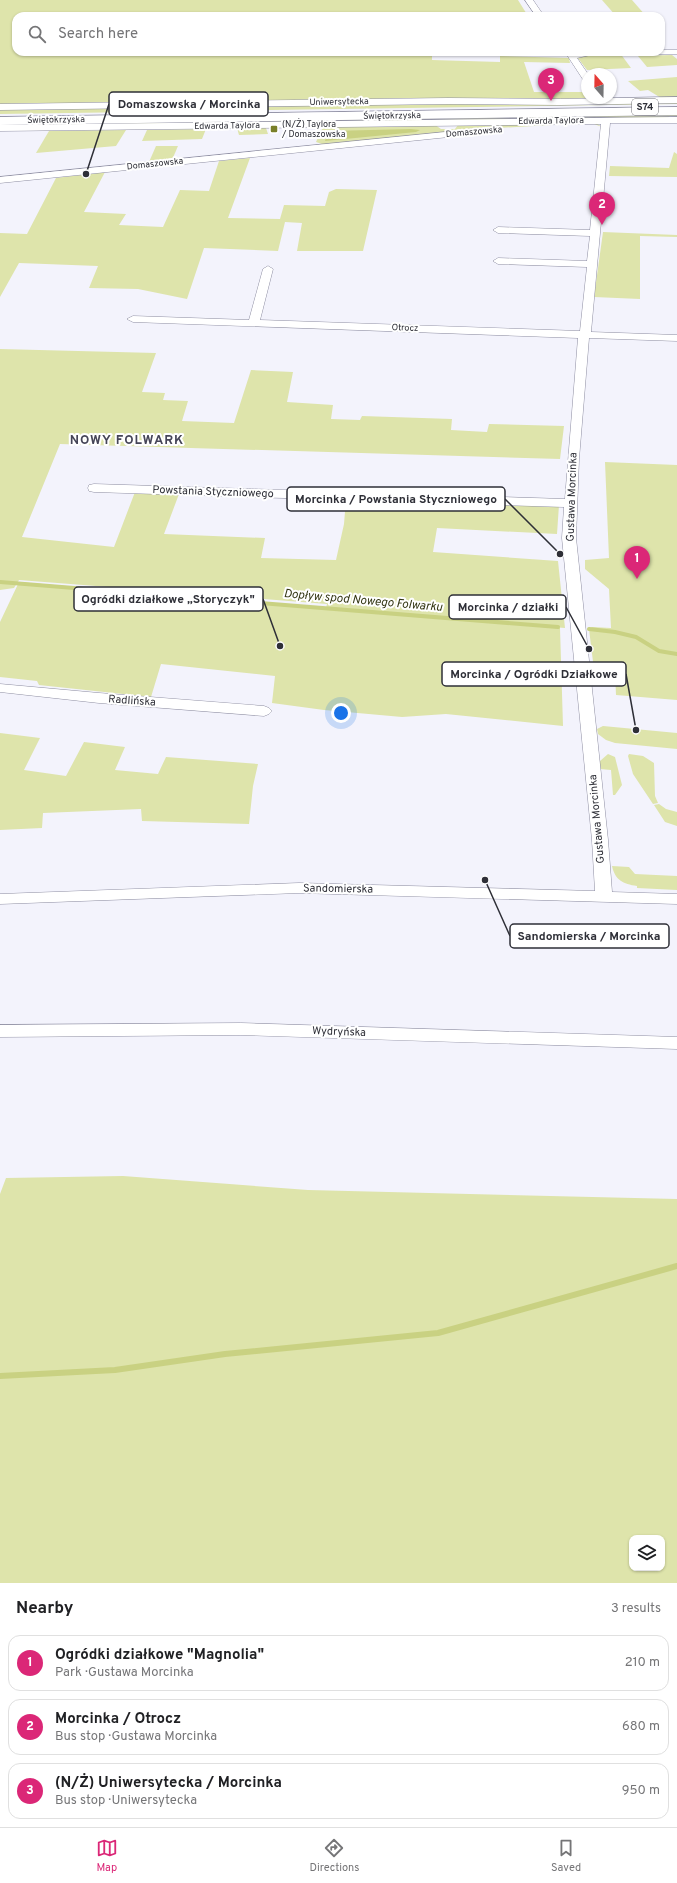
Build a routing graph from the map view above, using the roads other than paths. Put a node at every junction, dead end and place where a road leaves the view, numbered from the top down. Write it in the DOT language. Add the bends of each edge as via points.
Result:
graph roads {
  1 [pos="529,0"];
  2 [pos="537,12"];
  3 [pos="665,52"];
  4 [pos="677,52"];
  5 [pos="571,56"];
  6 [pos="581,70"];
  7 [pos="677,100"];
  8 [pos="677,106"];
  9 [pos="0,107"];
  10 [pos="611,108"];
  11 [pos="677,110"];
  12 [pos="0,116"];
  13 [pos="0,120"];
  14 [pos="677,120"];
  15 [pos="606,121"];
  16 [pos="317,124"];
  17 [pos="591,125"];
  18 [pos="0,128"];
  19 [pos="310,148"];
  20 [pos="0,180"];
  21 [pos="498,230"];
  22 [pos="595,233"];
  23 [pos="498,260"];
  24 [pos="592,264"];
  25 [pos="268,269"];
  26 [pos="133,319"];
  27 [pos="254,323"];
  28 [pos="585,335"];
  29 [pos="677,338"];
  30 [pos="94,488"];
  31 [pos="571,503"];
  32 [pos="0,688"];
  33 [pos="264,711"];
  34 [pos="604,896"];
  35 [pos="0,899"];
  36 [pos="677,899"];
  37 [pos="0,1031"];
  38 [pos="677,1044"];
  1 -- 2 [label="street"];
  3 -- 4 [label="street"];
  5 -- 6 [label="street"];
  7 -- 10 [label="street, Uniwersytecka"];
  8 -- 10 [label="highway, S74"];
  9 -- 10 [label="street, Uniwersytecka" via="448,101"];
  10 -- 11 [label="highway, S74"];
  10 -- 12 [label="highway, Świętokrzyska / S74"];
  10 -- 13 [label="highway, Świętokrzyska / S74"];
  10 -- 14 [label="street"];
  10 -- 15 [label="street, Edwarda Taylora"];
  15 -- 16 [label="street, Edwarda Taylora"];
  15 -- 22 [label="street, Gustawa Morcinka"];
  16 -- 18 [label="street, Edwarda Taylora"];
  16 -- 19 [label="street"];
  17 -- 19 [label="street, Domaszowska" via="480,131"];
  19 -- 20 [label="street, Domaszowska"];
  21 -- 22 [label="street"];
  22 -- 24 [label="street, Gustawa Morcinka"];
  23 -- 24 [label="street"];
  24 -- 28 [label="street, Gustawa Morcinka"];
  25 -- 27 [label="street"];
  26 -- 27 [label="street, Otrocz"];
  27 -- 28 [label="street, Otrocz"];
  28 -- 29 [label="street, Otrocz"];
  28 -- 31 [label="street, Gustawa Morcinka" via="580,368"];
  30 -- 31 [label="street, Powstania Styczniowego"];
  31 -- 34 [label="street, Gustawa Morcinka" via="570,553"];
  32 -- 33 [label="street, Radlińska"];
  34 -- 35 [label="street, Sandomierska" via="291,888"];
  34 -- 36 [label="street, Sandomierska"];
  37 -- 38 [label="street, Wydryńska" via="241,1029"];
}
